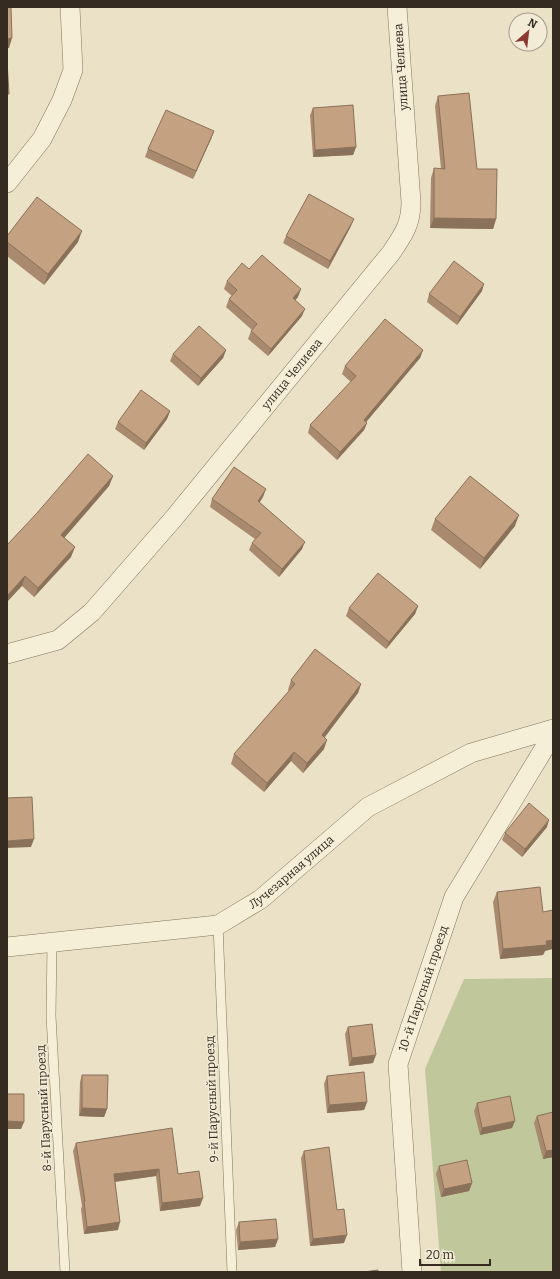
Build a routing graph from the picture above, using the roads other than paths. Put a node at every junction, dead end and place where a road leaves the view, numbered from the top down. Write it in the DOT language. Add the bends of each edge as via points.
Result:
graph roads {
  1 [pos="70,7"];
  2 [pos="397,7"];
  3 [pos="7,183"];
  4 [pos="7,654"];
  5 [pos="553,729"];
  6 [pos="553,734"];
  7 [pos="218,925"];
  8 [pos="52,942"];
  9 [pos="7,947"];
  10 [pos="65,1272"];
  11 [pos="232,1272"];
  12 [pos="412,1272"];
  1 -- 3 [label="street" via="73,70 62,100 42,139"];
  2 -- 4 [label="street, улица Челиева" via="411,202 411,217 405,232 386,259 174,518 92,612 58,640"];
  5 -- 7 [label="street, Лучезарная улица" via="471,753 368,807 261,898"];
  6 -- 12 [label="street, 10-й Парусный проезд" via="454,897 398,1064"];
  7 -- 8 [label="street, Лучезарная улица"];
  7 -- 11 [label="lane, 9-й Парусный проезд"];
  8 -- 9 [label="street, Лучезарная улица"];
  8 -- 10 [label="lane, 8-й Парусный проезд" via="51,1016"];
}
